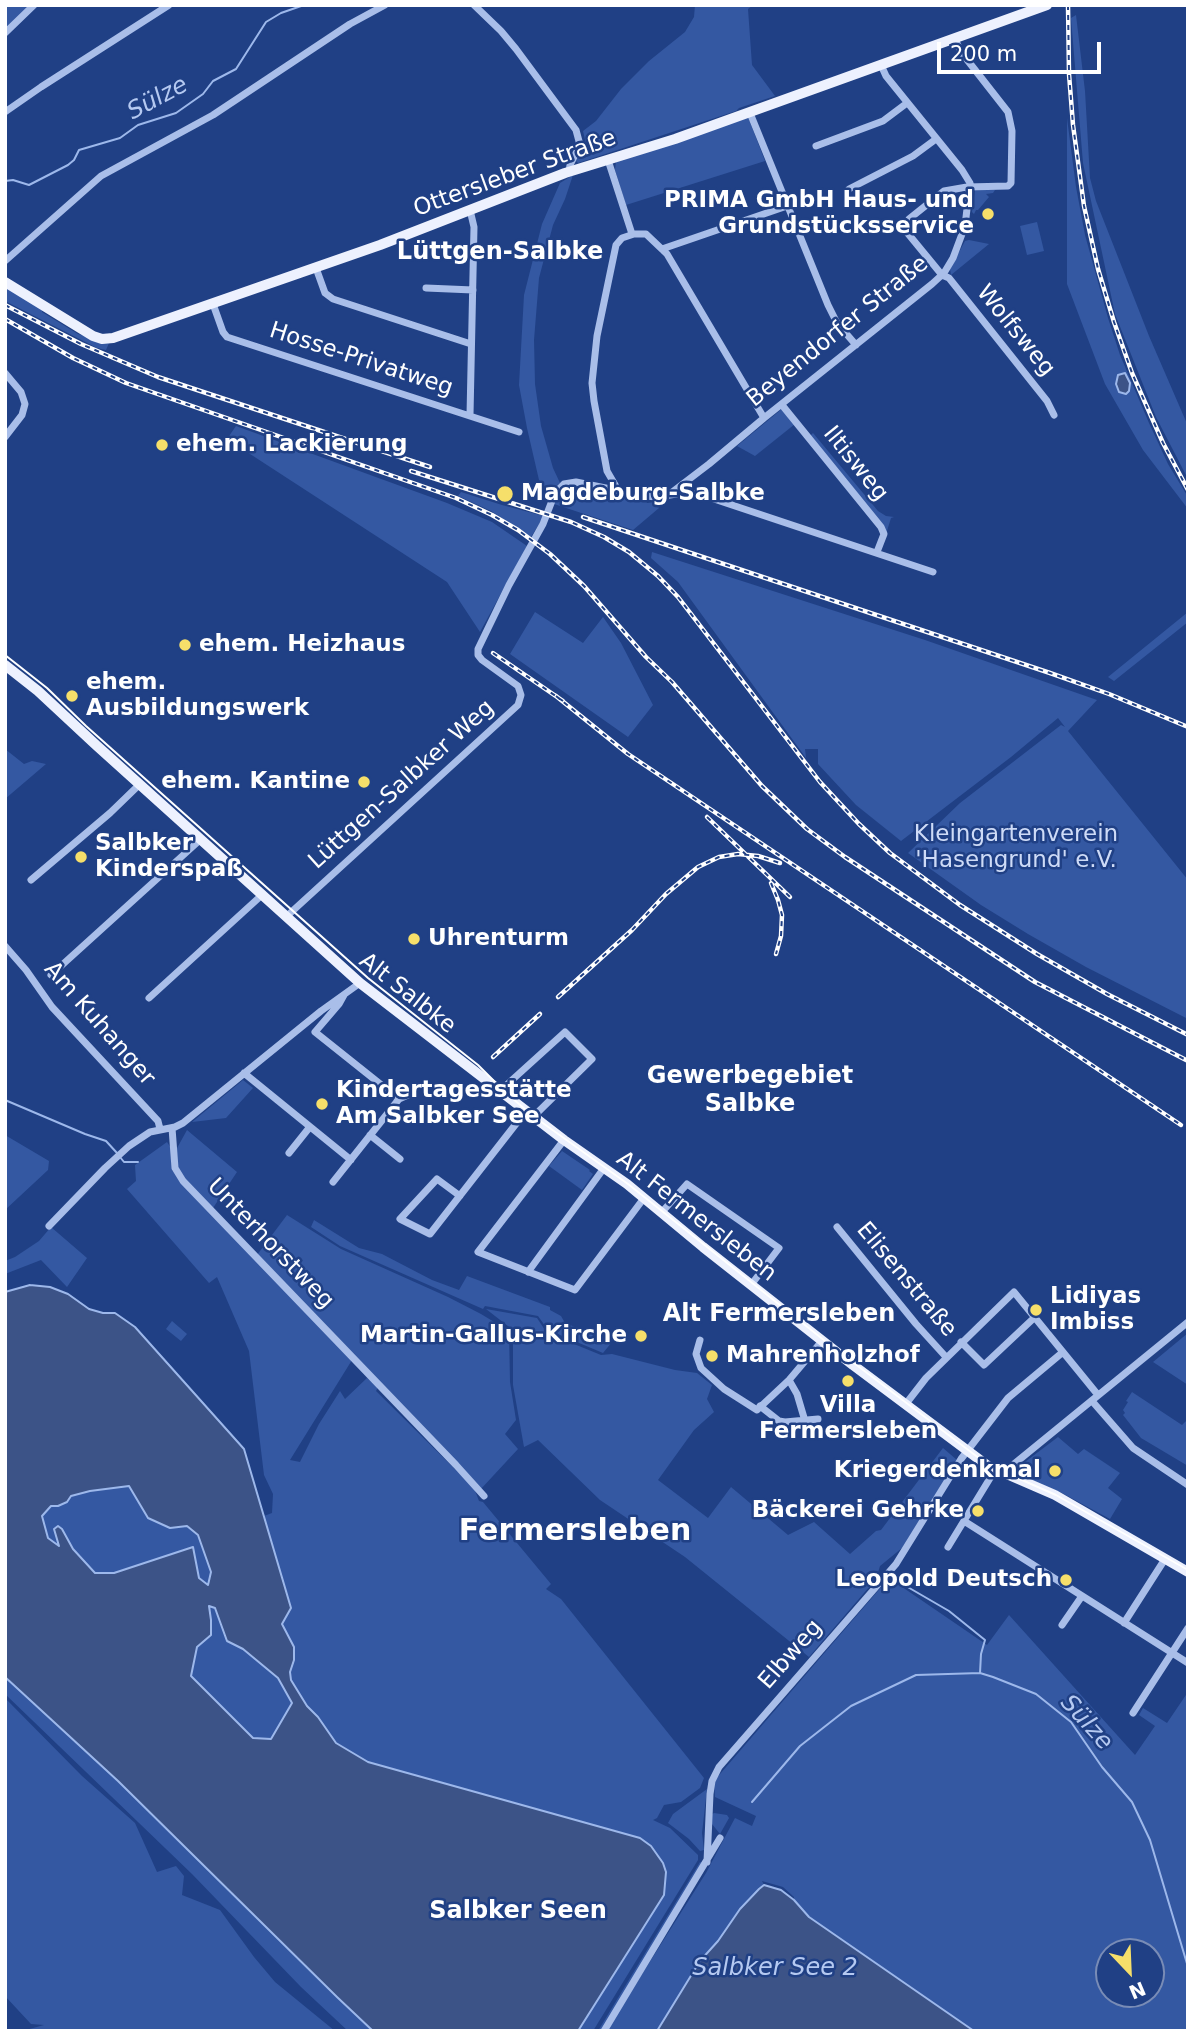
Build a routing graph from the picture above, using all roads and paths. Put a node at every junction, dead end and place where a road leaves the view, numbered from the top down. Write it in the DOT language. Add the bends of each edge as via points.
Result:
graph roads {
  1 [pos="34,5"];
  2 [pos="169,5"];
  3 [pos="386,5"];
  4 [pos="474,5"];
  5 [pos="1047,5"];
  6 [pos="5,33"];
  7 [pos="955,39"];
  8 [pos="881,65"];
  9 [pos="817,88"];
  10 [pos="803,94"];
  11 [pos="778,103"];
  12 [pos="907,103"];
  13 [pos="7,107"];
  14 [pos="767,107"];
  15 [pos="750,113"];
  16 [pos="936,139"];
  17 [pos="816,146"];
  18 [pos="608,160"];
  19 [pos="569,172"];
  20 [pos="971,187"];
  21 [pos="849,189"];
  22 [pos="787,206"];
  23 [pos="470,210"];
  24 [pos="632,234"];
  25 [pos="662,249"];
  26 [pos="5,261"];
  27 [pos="316,268"];
  28 [pos="942,275"];
  29 [pos="5,282"];
  30 [pos="426,288"];
  31 [pos="473,289"];
  32 [pos="213,304"];
  33 [pos="471,344"];
  34 [pos="856,345"];
  35 [pos="5,373"];
  36 [pos="782,405"];
  37 [pos="470,415"];
  38 [pos="1055,415"];
  39 [pos="764,418"];
  40 [pos="519,432"];
  41 [pos="5,437"];
  42 [pos="607,471"];
  43 [pos="596,486"];
  44 [pos="618,490"];
  45 [pos="667,495"];
  46 [pos="877,552"];
  47 [pos="933,572"];
  48 [pos="5,665"];
  49 [pos="139,784"];
  50 [pos="201,839"];
  51 [pos="31,880"];
  52 [pos="262,894"];
  53 [pos="287,916"];
  54 [pos="5,946"];
  55 [pos="51,975"];
  56 [pos="360,983"];
  57 [pos="344,995"];
  58 [pos="149,998"];
  59 [pos="297,1031"];
  60 [pos="315,1032"];
  61 [pos="244,1073"];
  62 [pos="417,1086"];
  63 [pos="501,1090"];
  64 [pos="399,1099"];
  65 [pos="529,1114"];
  66 [pos="172,1128"];
  67 [pos="309,1128"];
  68 [pos="160,1129"];
  69 [pos="370,1135"];
  70 [pos="564,1140"];
  71 [pos="289,1153"];
  72 [pos="400,1159"];
  73 [pos="351,1160"];
  74 [pos="604,1168"];
  75 [pos="334,1182"];
  76 [pos="460,1196"];
  77 [pos="644,1198"];
  78 [pos="662,1212"];
  79 [pos="49,1226"];
  80 [pos="837,1227"];
  81 [pos="528,1272"];
  82 [pos="751,1285"];
  83 [pos="1035,1317"];
  84 [pos="1188,1322"];
  85 [pos="699,1340"];
  86 [pos="822,1341"];
  87 [pos="961,1342"];
  88 [pos="1063,1352"];
  89 [pos="946,1357"];
  90 [pos="789,1380"];
  91 [pos="1095,1398"];
  92 [pos="905,1405"];
  93 [pos="760,1406"];
  94 [pos="818,1419"];
  95 [pos="805,1421"];
  96 [pos="967,1452"];
  97 [pos="1000,1473"];
  98 [pos="1188,1485"];
  99 [pos="484,1496"];
  100 [pos="964,1521"];
  101 [pos="948,1547"];
  102 [pos="1165,1559"];
  103 [pos="1188,1572"];
  104 [pos="1082,1596"];
  105 [pos="1124,1623"];
  106 [pos="1062,1625"];
  107 [pos="1188,1628"];
  108 [pos="1172,1653"];
  109 [pos="1188,1664"];
  110 [pos="1133,1713"];
  111 [pos="720,1838"];
  112 [pos="707,1862"];
  113 [pos="604,2031"];
  1 -- 6 [label="street"];
  2 -- 13 [label="street"];
  3 -- 26 [label="street" via="350,24 214,116 102,176"];
  4 -- 19 [label="street" via="516,49 578,133 580,145"];
  5 -- 7 [label="main road, Ottersleber Straße"];
  7 -- 8 [label="main road, Ottersleber Straße"];
  7 -- 20 [label="street" via="1005,106 1011,123 1010,184"];
  8 -- 9 [label="main road, Ottersleber Straße"];
  8 -- 12 [label="street"];
  9 -- 10 [label="main road, Ottersleber Straße"];
  9 -- 11 [label="street" via="792,102"];
  10 -- 11 [label="main road, Ottersleber Straße"];
  10 -- 14 [label="street" via="791,94"];
  11 -- 14 [label="main road, Ottersleber Straße"];
  12 -- 16 [label="street"];
  12 -- 17 [label="street" via="883,121"];
  14 -- 15 [label="main road, Ottersleber Straße"];
  15 -- 18 [label="main road, Ottersleber Straße"];
  15 -- 22 [label="street"];
  16 -- 20 [label="street"];
  16 -- 21 [label="street" via="916,155"];
  18 -- 19 [label="main road, Ottersleber Straße"];
  18 -- 24 [label="street"];
  19 -- 23 [label="main road, Ottersleber Straße"];
  20 -- 28 [label="street, Beyendorfer Straße" via="964,233"];
  20 -- 28 [label="street, Wolfsweg" via="942,192 905,225"];
  22 -- 25 [label="street"];
  22 -- 34 [label="street" via="830,310"];
  23 -- 27 [label="main road, Ottersleber Straße"];
  23 -- 31 [label="street"];
  24 -- 25 [label="street" via="649,236"];
  24 -- 42 [label="street" via="618,241 597,336 594,401"];
  25 -- 39 [label="street"];
  27 -- 32 [label="main road, Ottersleber Straße"];
  27 -- 33 [label="street" via="330,298"];
  28 -- 34 [label="street, Beyendorfer Straße"];
  28 -- 38 [label="street, Wolfsweg" via="957,288"];
  29 -- 32 [label="main road, Ottersleber Straße" via="104,339"];
  30 -- 31 [label="street"];
  31 -- 33 [label="street"];
  32 -- 37 [label="street, Hosse-Privatweg" via="227,337"];
  33 -- 37 [label="street"];
  34 -- 36 [label="street, Beyendorfer Straße"];
  35 -- 41 [label="street" via="21,392 24,406"];
  36 -- 39 [label="street, Beyendorfer Straße"];
  36 -- 46 [label="street, Iltisweg" via="881,527 884,534"];
  37 -- 40 [label="street, Hosse-Privatweg"];
  39 -- 45 [label="street, Beyendorfer Straße"];
  42 -- 43 [label="street"];
  42 -- 44 [label="street"];
  43 -- 44 [label="street, Lüttgen-Salbker Weg"];
  43 -- 53 [label="street, Lüttgen-Salbker Weg" via="568,482 559,488 478,649 482,660 518,686 518,705"];
  44 -- 45 [label="street, Lüttgen-Salbker Weg"];
  45 -- 46 [label="street, Lüttgen-Salbker Weg" via="699,494"];
  46 -- 47 [label="street, Lüttgen-Salbker Weg"];
  48 -- 49 [label="main road, Alt Salbke"];
  49 -- 50 [label="main road, Alt Salbke"];
  49 -- 51 [label="street"];
  50 -- 52 [label="main road, Alt Salbke"];
  50 -- 55 [label="street"];
  52 -- 53 [label="main road, Alt Salbke"];
  52 -- 58 [label="street"];
  53 -- 56 [label="main road, Alt Salbke"];
  54 -- 68 [label="street, Am Kuhanger" via="52,1007 158,1121"];
  56 -- 57 [label="street"];
  56 -- 63 [label="main road, Alt Salbke"];
  57 -- 59 [label="street"];
  57 -- 60 [label="street"];
  59 -- 60 [label="street"];
  59 -- 61 [label="street"];
  60 -- 64 [label="street"];
  61 -- 66 [label="street"];
  61 -- 67 [label="street"];
  62 -- 64 [label="street"];
  63 -- 65 [label="main road, Alt Salbke"];
  63 -- 65 [label="street" via="565,1032 592,1059"];
  64 -- 69 [label="street"];
  65 -- 70 [label="main road, Alt Fermersleben"];
  65 -- 76 [label="street"];
  66 -- 68 [label="street"];
  66 -- 99 [label="street, Unterhorstweg" via="175,1168 183,1181"];
  67 -- 71 [label="street"];
  67 -- 73 [label="street"];
  68 -- 79 [label="street" via="114,1159"];
  69 -- 72 [label="street"];
  69 -- 73 [label="street"];
  70 -- 74 [label="main road, Alt Fermersleben"];
  70 -- 81 [label="street" via="478,1252"];
  73 -- 75 [label="street"];
  74 -- 77 [label="main road, Alt Fermersleben"];
  74 -- 81 [label="street"];
  76 -- 76 [label="street" via="430,1234 400,1219 437,1179"];
  77 -- 78 [label="main road, Alt Fermersleben"];
  77 -- 81 [label="street" via="575,1290"];
  78 -- 82 [label="main road, Alt Fermersleben"];
  78 -- 82 [label="street" via="687,1184 779,1248"];
  80 -- 89 [label="street, Elisenstraße"];
  82 -- 86 [label="main road, Alt Fermersleben"];
  83 -- 87 [label="street" via="984,1365"];
  83 -- 87 [label="street" via="1014,1292"];
  83 -- 88 [label="street"];
  84 -- 91 [label="street"];
  85 -- 93 [label="street" via="696,1353 701,1368 724,1389 757,1410"];
  86 -- 90 [label="street"];
  86 -- 92 [label="main road, Alt Fermersleben"];
  87 -- 89 [label="street"];
  88 -- 91 [label="street"];
  88 -- 96 [label="street, Elbweg" via="1008,1398"];
  89 -- 92 [label="street"];
  90 -- 93 [label="street"];
  90 -- 95 [label="street"];
  91 -- 97 [label="street"];
  91 -- 98 [label="street" via="1133,1448"];
  92 -- 96 [label="main road, Alt Fermersleben"];
  93 -- 95 [label="street" via="779,1421"];
  94 -- 95 [label="street"];
  96 -- 97 [label="main road, Alt Fermersleben"];
  96 -- 112 [label="street, Elbweg" via="895,1564 719,1767 710,1794"];
  97 -- 100 [label="street"];
  97 -- 102 [label="main road, Alt Fermersleben" via="1055,1495"];
  100 -- 101 [label="street"];
  100 -- 104 [label="street"];
  102 -- 103 [label="main road, Alt Fermersleben"];
  102 -- 105 [label="street"];
  104 -- 105 [label="street"];
  104 -- 106 [label="street"];
  105 -- 108 [label="street"];
  107 -- 108 [label="street"];
  108 -- 109 [label="street"];
  108 -- 110 [label="street"];
  111 -- 112 [label="street, Elbweg"];
  112 -- 113 [label="street, Elbweg"];
}
